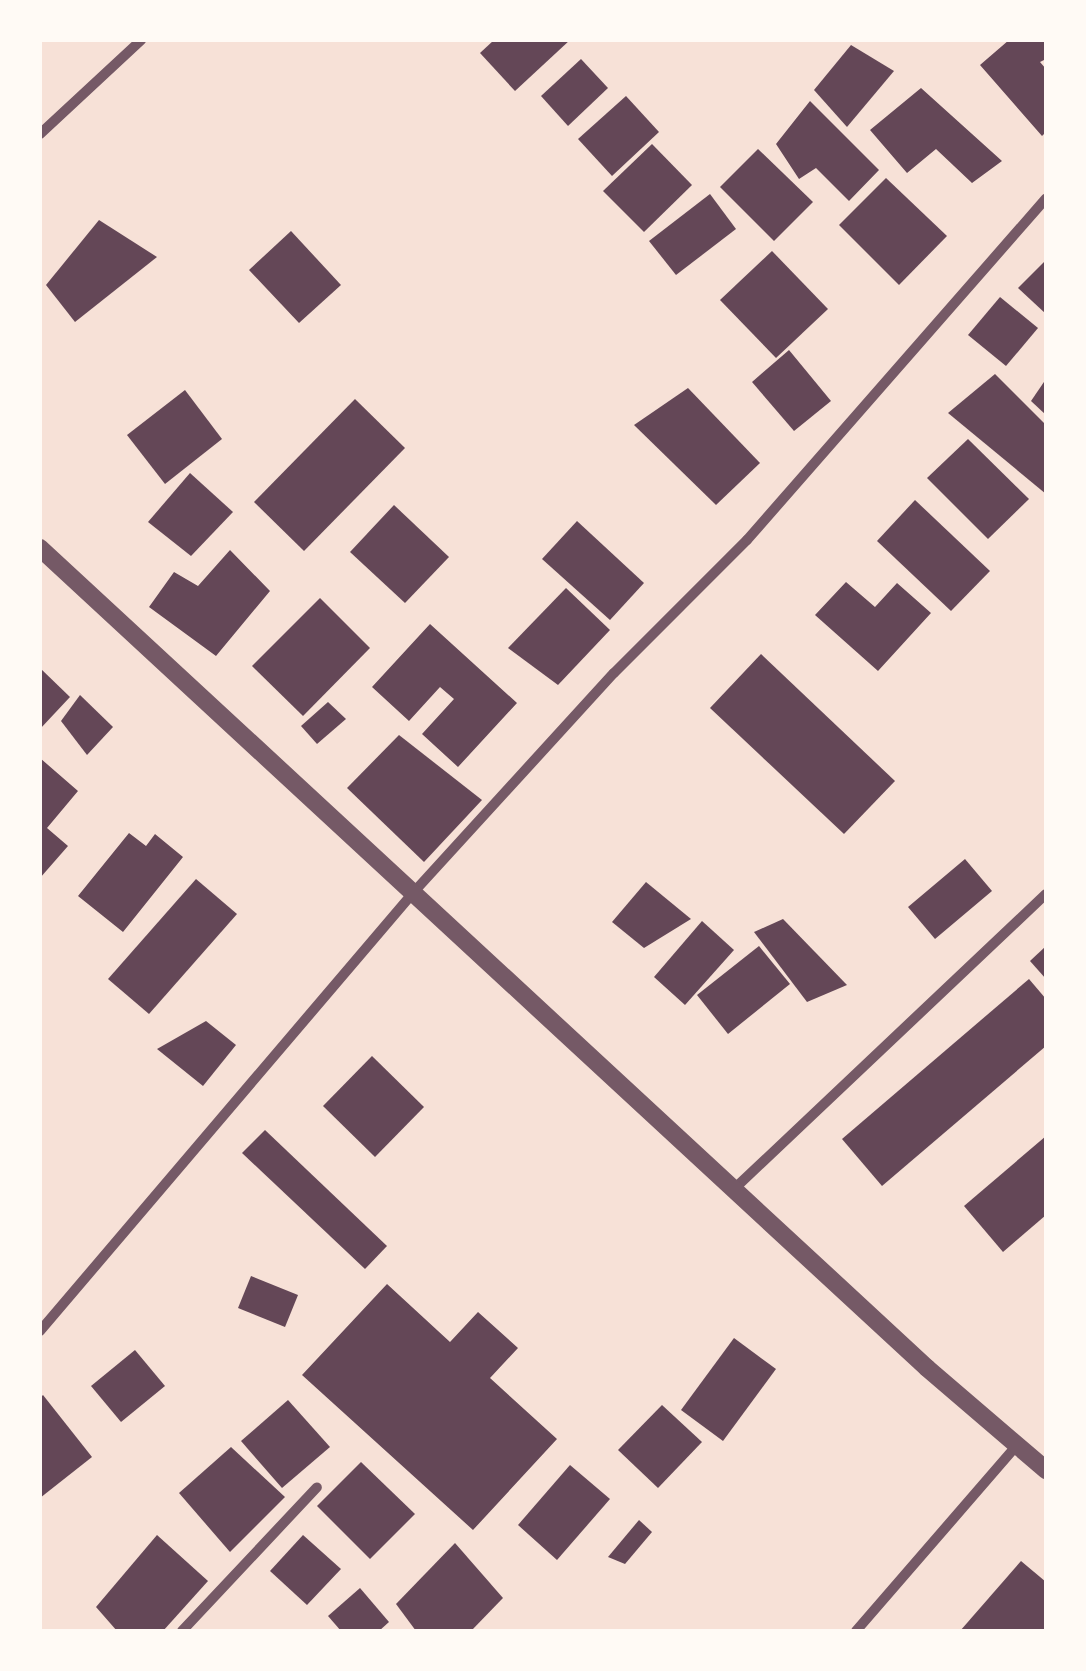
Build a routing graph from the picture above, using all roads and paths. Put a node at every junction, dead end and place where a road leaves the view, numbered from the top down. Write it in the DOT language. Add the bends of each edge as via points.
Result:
graph roads {
  1 [pos="141,40"];
  2 [pos="40,134"];
  3 [pos="1046,198"];
  4 [pos="40,548"];
  5 [pos="412,894"];
  6 [pos="1046,894"];
  7 [pos="734,1189"];
  8 [pos="40,1330"];
  9 [pos="1017,1445"];
  10 [pos="1046,1470"];
  11 [pos="318,1487"];
  12 [pos="182,1631"];
  13 [pos="856,1631"];
  1 -- 2 [label="street"];
  3 -- 5 [label="street" via="747,540 614,673"];
  4 -- 5 [label="street"];
  5 -- 7 [label="street"];
  5 -- 8 [label="street"];
  6 -- 7 [label="street"];
  7 -- 9 [label="street"];
  9 -- 10 [label="street"];
  9 -- 13 [label="street"];
  11 -- 12 [label="street"];
}
